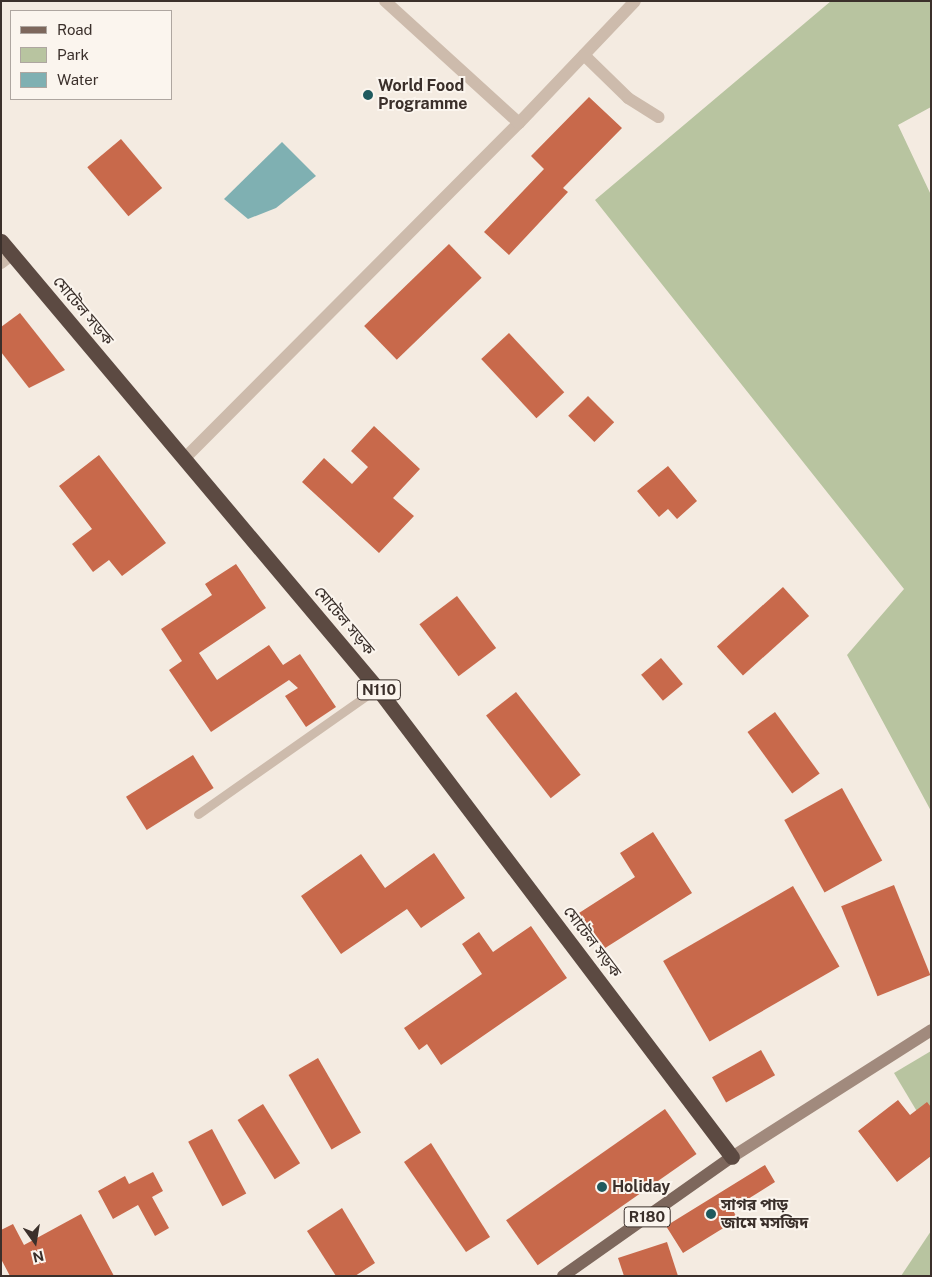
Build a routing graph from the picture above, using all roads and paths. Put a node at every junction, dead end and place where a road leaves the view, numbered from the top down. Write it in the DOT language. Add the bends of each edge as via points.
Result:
graph roads {
  1 [pos="386,1"];
  2 [pos="635,1"];
  3 [pos="584,55"];
  4 [pos="658,117"];
  5 [pos="519,122"];
  6 [pos="1,241"];
  7 [pos="7,259"];
  8 [pos="185,458"];
  9 [pos="377,688"];
  10 [pos="198,814"];
  11 [pos="931,1030"];
  12 [pos="732,1158"];
  13 [pos="563,1276"];
  1 -- 5 [label="street"];
  2 -- 3 [label="street"];
  3 -- 4 [label="street" via="628,98"];
  3 -- 5 [label="street"];
  5 -- 8 [label="street"];
  6 -- 7 [label="highway, মোটেল সড়ক / N110"];
  7 -- 8 [label="highway, মোটেল সড়ক / N110"];
  8 -- 9 [label="highway, মোটেল সড়ক / N110"];
  9 -- 10 [label="lane"];
  9 -- 12 [label="highway, মোটেল সড়ক / N110"];
  11 -- 12 [label="street"];
  12 -- 13 [label="main road, R180"];
}
